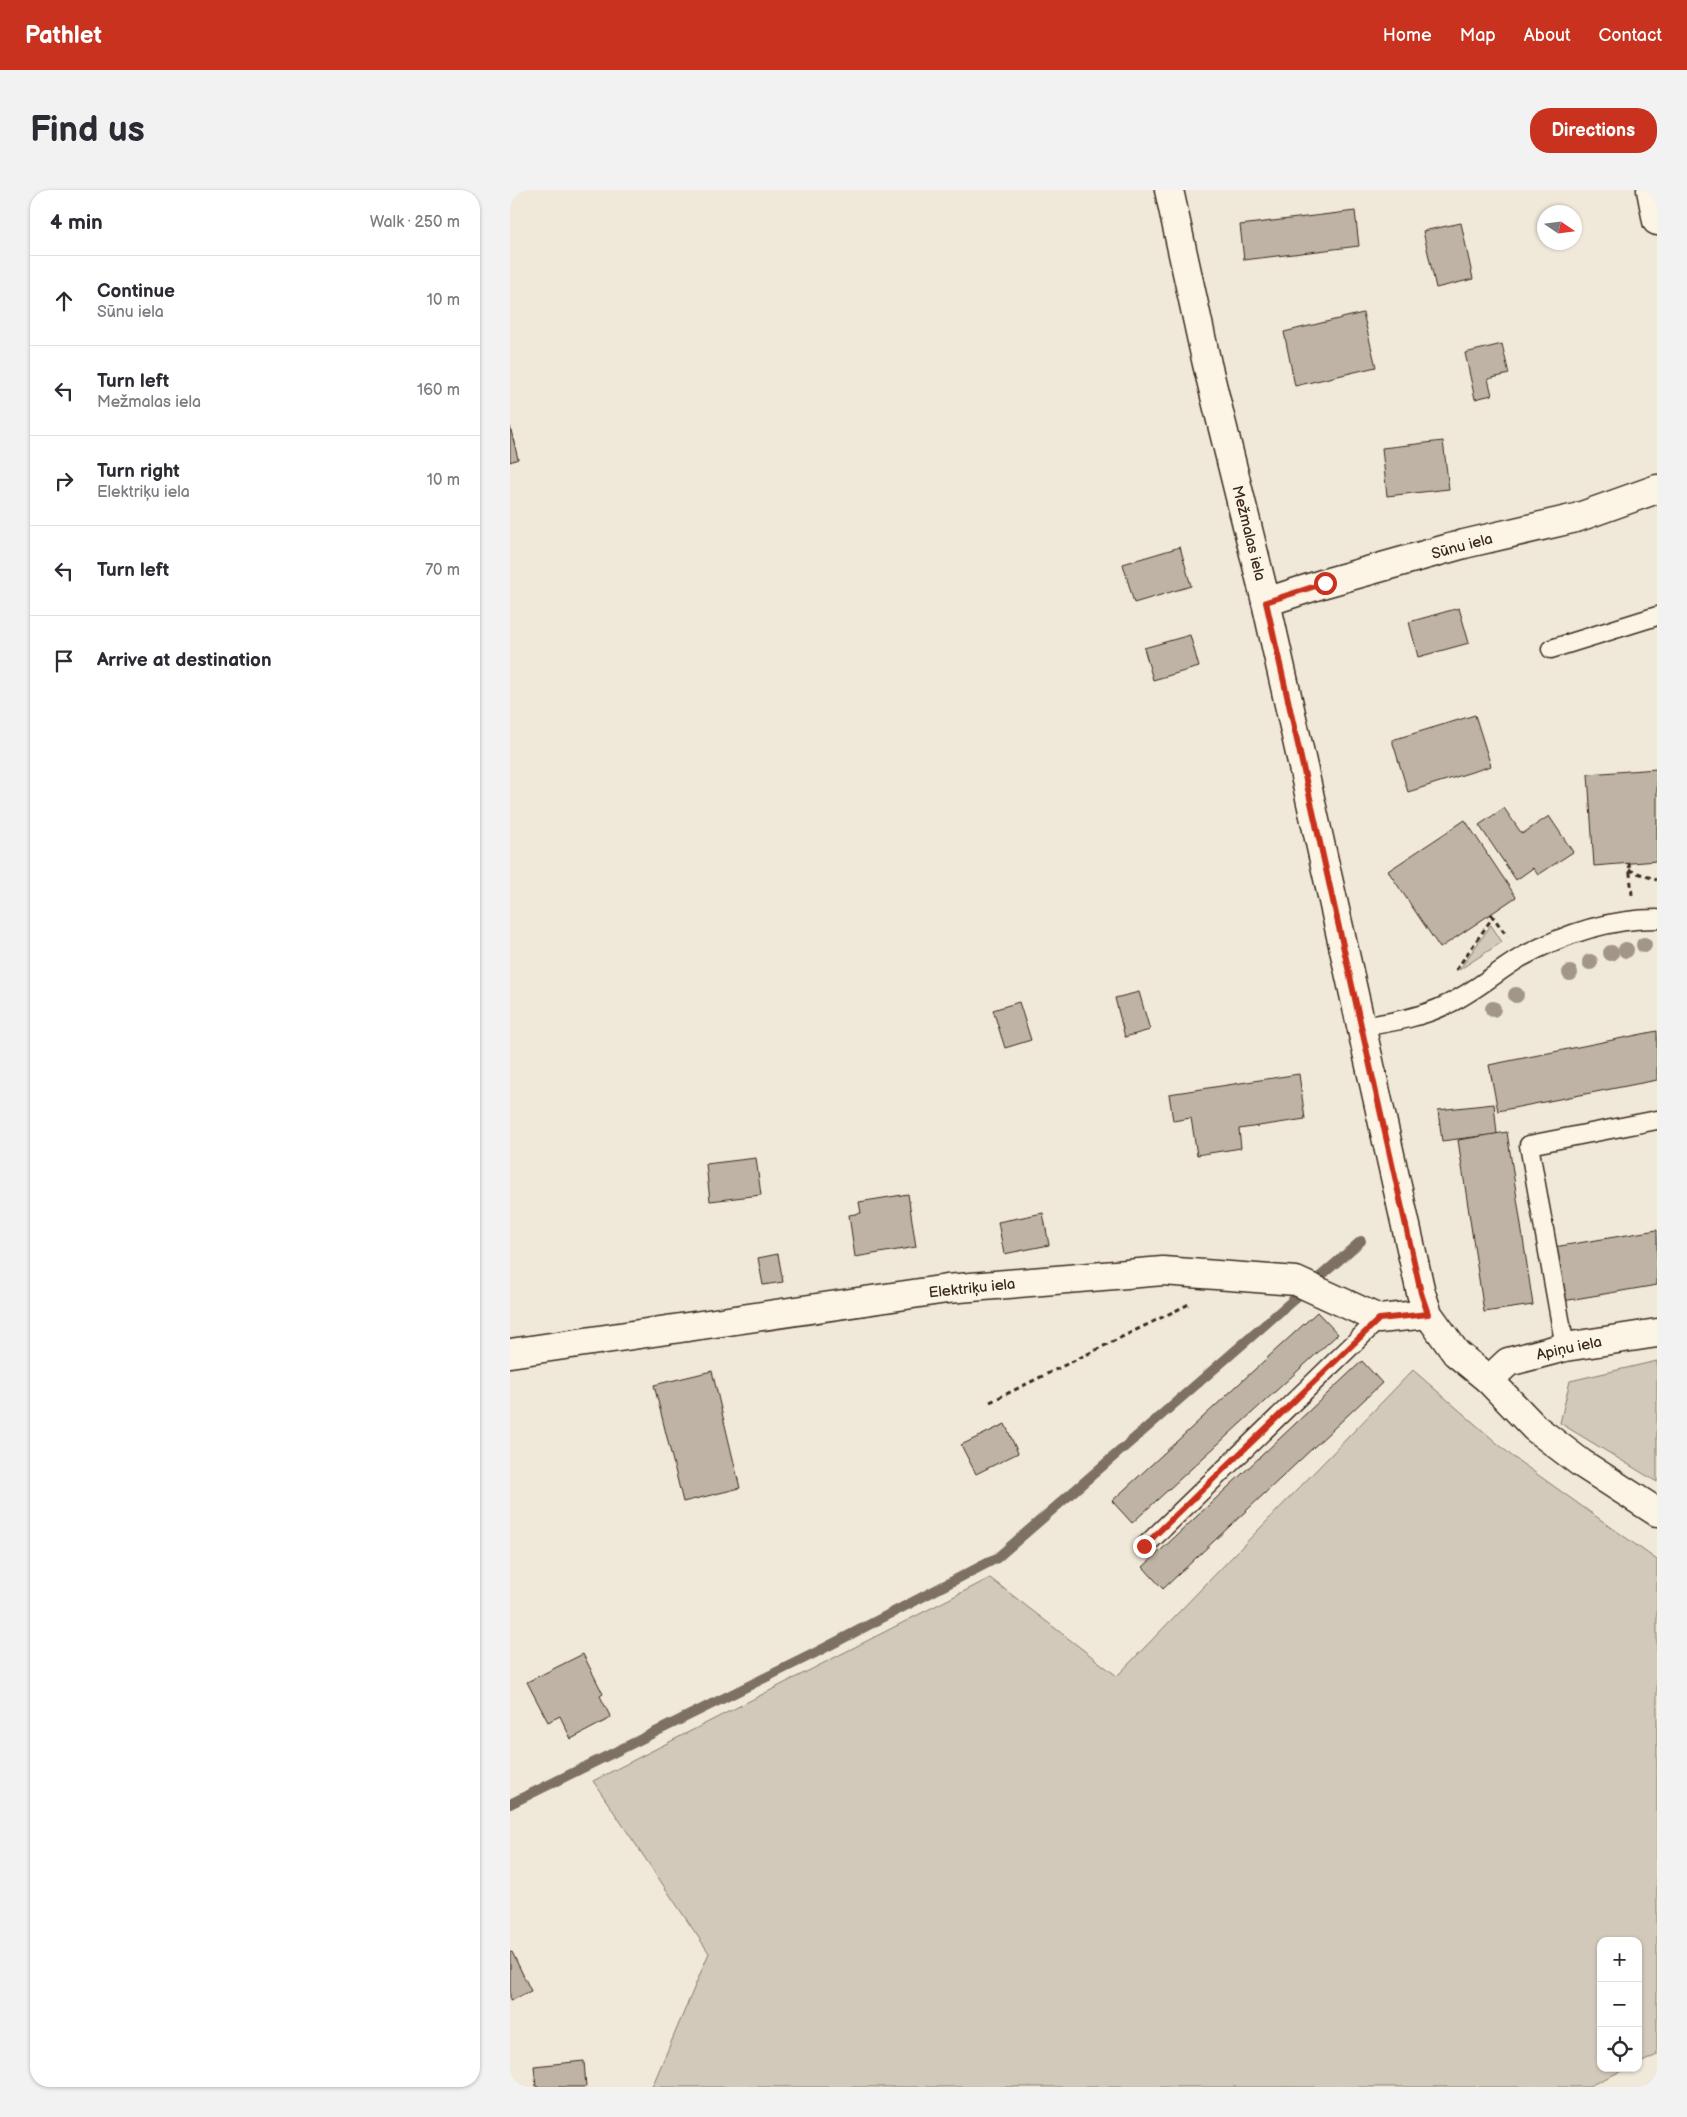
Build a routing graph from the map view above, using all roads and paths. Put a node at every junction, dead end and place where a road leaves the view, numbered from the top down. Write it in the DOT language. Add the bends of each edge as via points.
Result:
graph roads {
  1 [pos="1168,190"];
  2 [pos="1651,190"];
  3 [pos="1657,220"];
  4 [pos="1657,490"];
  5 [pos="1266,602"];
  6 [pos="1657,616"];
  7 [pos="1551,649"];
  8 [pos="1629,863"];
  9 [pos="1630,870"];
  10 [pos="1657,880"];
  11 [pos="1632,902"];
  12 [pos="1657,920"];
  13 [pos="1512,943"];
  14 [pos="1454,977"];
  15 [pos="1362,1027"];
  16 [pos="1657,1120"];
  17 [pos="1192,1303"];
  18 [pos="1428,1314"];
  19 [pos="1379,1319"];
  20 [pos="1657,1333"];
  21 [pos="1566,1347"];
  22 [pos="510,1353"];
  23 [pos="1489,1380"];
  24 [pos="990,1402"];
  25 [pos="1657,1512"];
  26 [pos="1144,1546"];
  27 [pos="1657,2084"];
  28 [pos="1650,2087"];
  1 -- 5 [label="street, Mežmalas iela"];
  2 -- 3 [label="street"];
  4 -- 5 [label="street, Sūnu iela" via="1576,518 1464,544"];
  5 -- 15 [label="street, Mežmalas iela"];
  6 -- 7 [label="lane"];
  8 -- 9 [label="path"];
  9 -- 10 [label="path"];
  9 -- 11 [label="path"];
  12 -- 15 [label="lane" via="1578,930 1519,959 1447,1005 1410,1019"];
  13 -- 14 [label="path" via="1492,916"];
  15 -- 18 [label="street, Mežmalas iela"];
  16 -- 21 [label="lane" via="1529,1145"];
  17 -- 24 [label="path"];
  18 -- 19 [label="street"];
  18 -- 23 [label="street, Mežmalas iela" via="1456,1353"];
  19 -- 22 [label="street, Elektriķu iela" via="1296,1281 1164,1271 947,1289"];
  19 -- 26 [label="lane"];
  20 -- 21 [label="street, Apiņu iela"];
  21 -- 23 [label="street, Apiņu iela" via="1508,1362"];
  23 -- 25 [label="street, Mežmalas iela" via="1535,1428"];
  27 -- 28 [label="path"];
}
